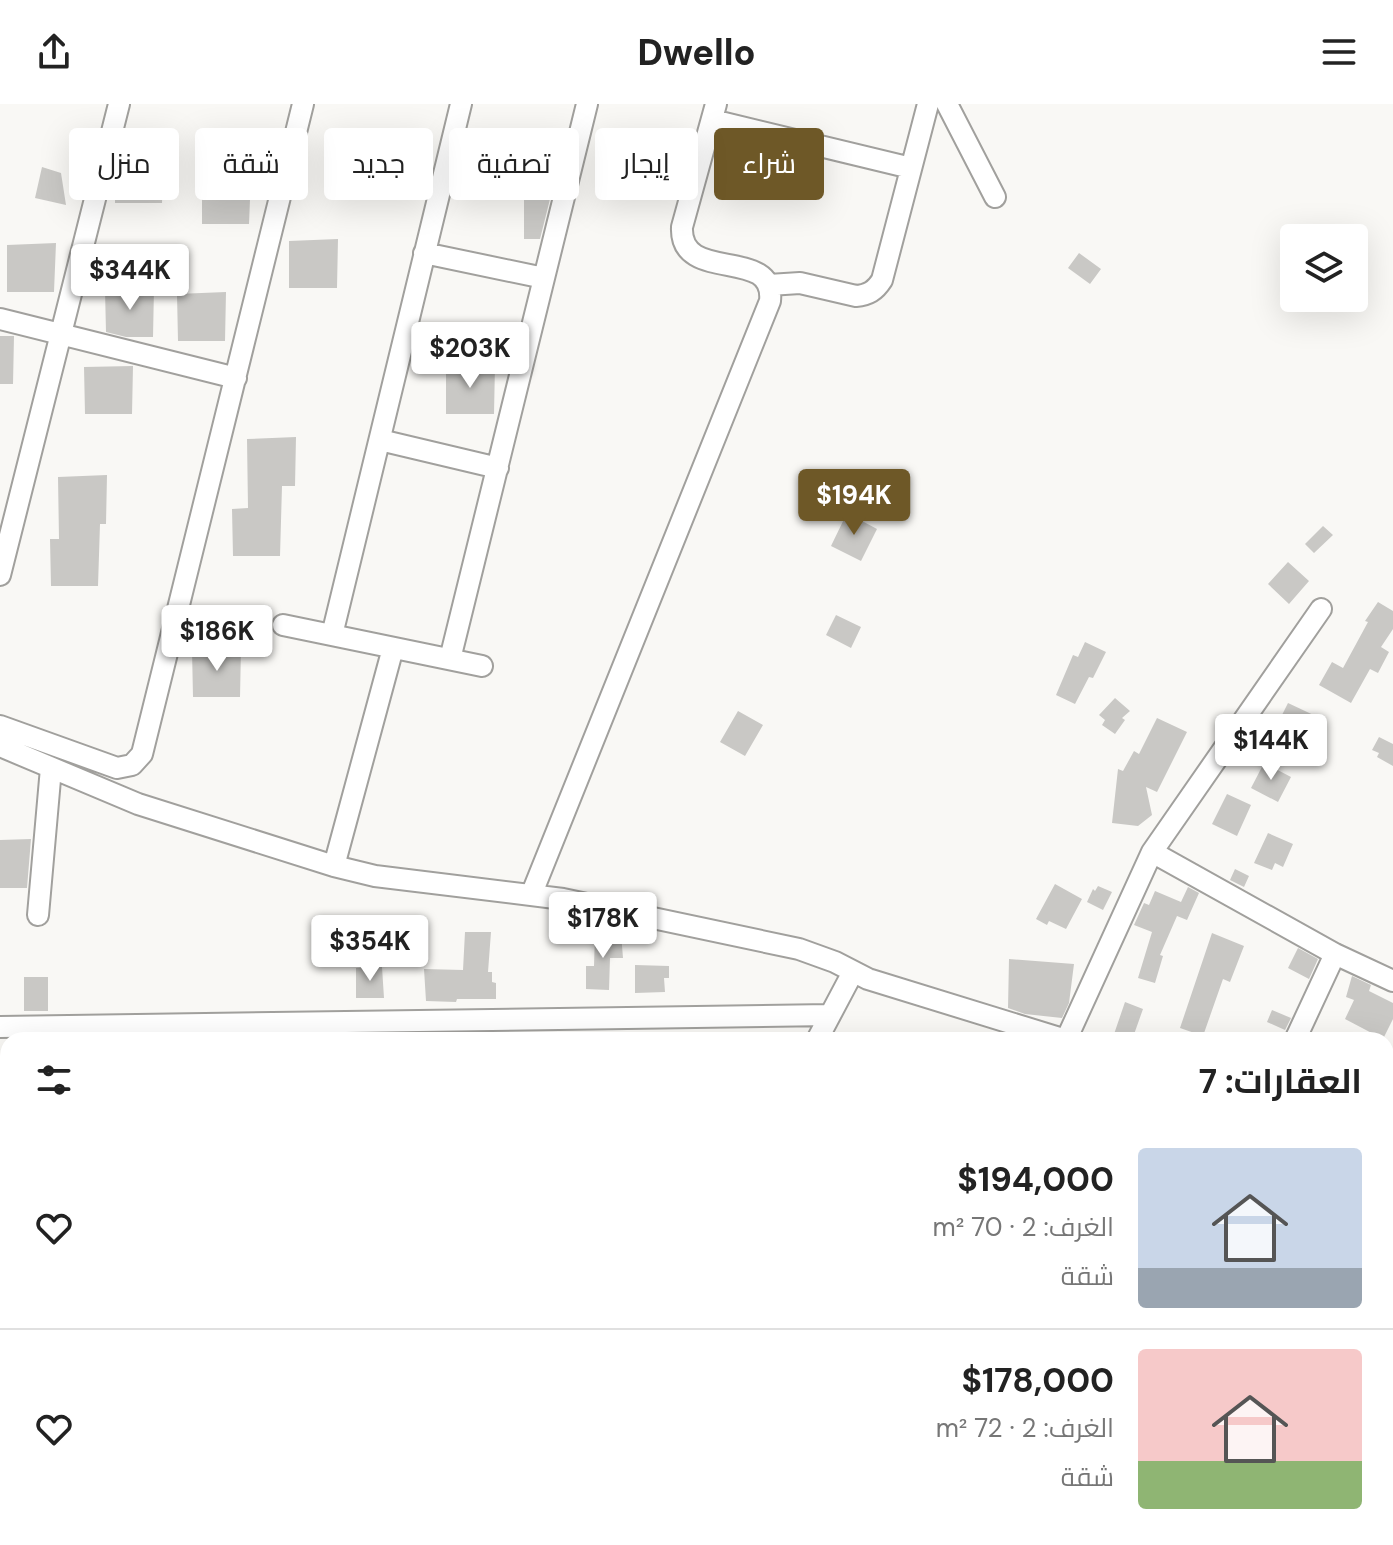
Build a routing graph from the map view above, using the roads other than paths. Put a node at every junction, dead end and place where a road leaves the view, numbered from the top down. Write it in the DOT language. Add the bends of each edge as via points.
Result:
graph roads {
  1 [pos="119,104"];
  2 [pos="303,104"];
  3 [pos="461,104"];
  4 [pos="587,104"];
  5 [pos="928,104"];
  6 [pos="947,104"];
  7 [pos="714,112"];
  8 [pos="911,168"];
  9 [pos="995,197"];
  10 [pos="424,253"];
  11 [pos="544,278"];
  12 [pos="769,285"];
  13 [pos="0,319"];
  14 [pos="62,334"];
  15 [pos="236,378"];
  16 [pos="380,440"];
  17 [pos="498,468"];
  18 [pos="0,575"];
  19 [pos="1321,609"];
  20 [pos="283,625"];
  21 [pos="332,635"];
  22 [pos="393,648"];
  23 [pos="450,659"];
  24 [pos="482,666"];
  25 [pos="0,726"];
  26 [pos="0,746"];
  27 [pos="51,768"];
  28 [pos="1152,852"];
  29 [pos="334,866"];
  30 [pos="532,893"];
  31 [pos="38,915"];
  32 [pos="1335,954"];
  33 [pos="853,972"];
  34 [pos="1393,981"];
  35 [pos="830,1015"];
  36 [pos="0,1027"];
  37 [pos="821,1032"];
  38 [pos="1041,1032"];
  39 [pos="1070,1032"];
  40 [pos="1299,1032"];
  1 -- 14 [label="street"];
  2 -- 15 [label="street"];
  3 -- 10 [label="street"];
  4 -- 11 [label="street"];
  5 -- 8 [label="street"];
  6 -- 9 [label="street"];
  7 -- 8 [label="street"];
  7 -- 12 [label="street" via="682,239 697,258 754,271"];
  8 -- 12 [label="street" via="882,280 872,292 856,296 800,283"];
  10 -- 11 [label="street"];
  10 -- 16 [label="street"];
  11 -- 17 [label="street"];
  12 -- 30 [label="street" via="770,301"];
  13 -- 14 [label="street"];
  14 -- 15 [label="street"];
  14 -- 18 [label="street"];
  15 -- 25 [label="street" via="142,754 132,765 117,768"];
  16 -- 17 [label="street"];
  16 -- 21 [label="street"];
  17 -- 23 [label="street"];
  19 -- 28 [label="street"];
  20 -- 21 [label="street"];
  21 -- 22 [label="street"];
  22 -- 23 [label="street"];
  22 -- 29 [label="street"];
  23 -- 24 [label="street"];
  26 -- 27 [label="street"];
  27 -- 29 [label="street" via="152,809"];
  27 -- 31 [label="street"];
  28 -- 32 [label="street"];
  28 -- 39 [label="street"];
  29 -- 30 [label="street" via="375,876"];
  30 -- 33 [label="street" via="799,949"];
  32 -- 34 [label="street"];
  32 -- 40 [label="street"];
  33 -- 35 [label="street"];
  33 -- 38 [label="street"];
  35 -- 36 [label="street"];
  35 -- 37 [label="street"];
}
